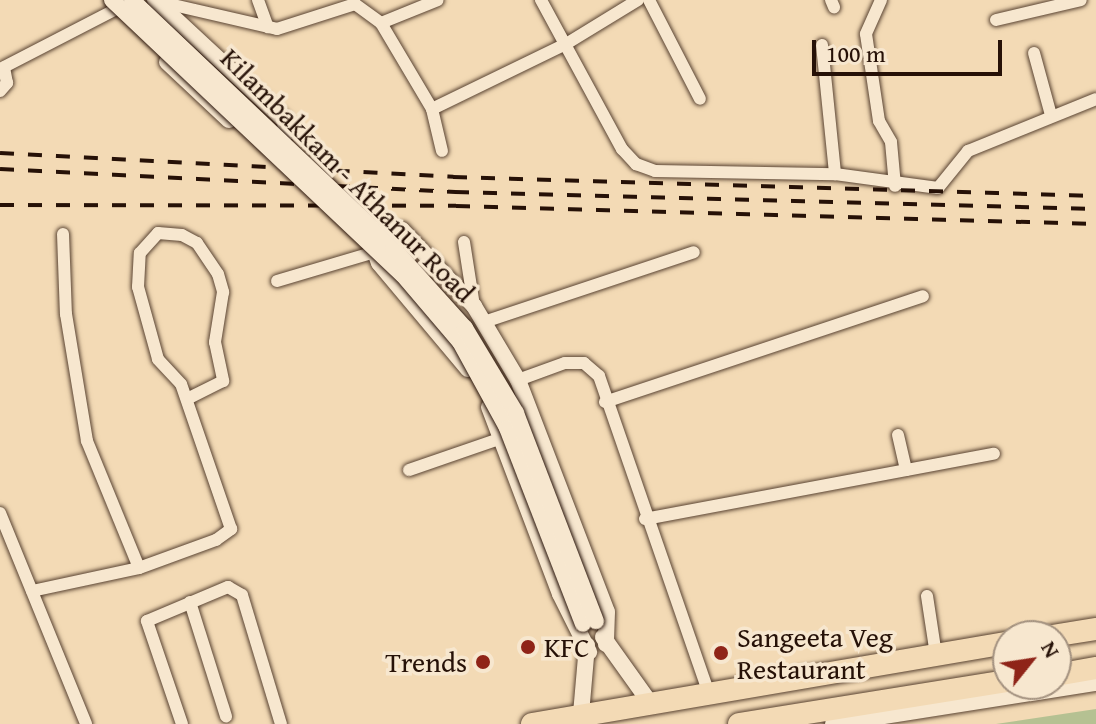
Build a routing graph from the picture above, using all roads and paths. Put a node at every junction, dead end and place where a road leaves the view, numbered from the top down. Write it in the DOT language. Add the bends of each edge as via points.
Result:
graph roads {
  1 [pos="132,0"];
  2 [pos="156,0"];
  3 [pos="258,0"];
  4 [pos="438,0"];
  5 [pos="541,0"];
  6 [pos="638,0"];
  7 [pos="649,0"];
  8 [pos="881,0"];
  9 [pos="1081,0"];
  10 [pos="354,2"];
  11 [pos="109,3"];
  12 [pos="996,20"];
  13 [pos="381,23"];
  14 [pos="268,27"];
  15 [pos="566,44"];
  16 [pos="822,45"];
  17 [pos="1034,53"];
  18 [pos="2,64"];
  19 [pos="0,91"];
  20 [pos="700,99"];
  21 [pos="1096,99"];
  22 [pos="432,109"];
  23 [pos="1051,115"];
  24 [pos="442,151"];
  25 [pos="835,174"];
  26 [pos="895,186"];
  27 [pos="63,234"];
  28 [pos="464,242"];
  29 [pos="375,252"];
  30 [pos="694,252"];
  31 [pos="277,281"];
  32 [pos="923,296"];
  33 [pos="474,306"];
  34 [pos="484,322"];
  35 [pos="518,380"];
  36 [pos="187,399"];
  37 [pos="605,402"];
  38 [pos="898,435"];
  39 [pos="502,438"];
  40 [pos="994,454"];
  41 [pos="409,470"];
  42 [pos="906,470"];
  43 [pos="0,513"];
  44 [pos="645,519"];
  45 [pos="139,568"];
  46 [pos="32,591"];
  47 [pos="927,596"];
  48 [pos="190,602"];
  49 [pos="590,622"];
  50 [pos="1096,629"];
  51 [pos="1072,633"];
  52 [pos="606,644"];
  53 [pos="992,646"];
  54 [pos="589,652"];
  55 [pos="936,655"];
  56 [pos="1096,668"];
  57 [pos="1072,672"];
  58 [pos="1096,683"];
  59 [pos="992,684"];
  60 [pos="709,694"];
  61 [pos="650,703"];
  62 [pos="581,714"];
  63 [pos="226,716"];
  64 [pos="86,724"];
  65 [pos="182,724"];
  66 [pos="281,724"];
  67 [pos="532,724"];
  68 [pos="739,724"];
  69 [pos="833,724"];
  1 -- 49 [label="street, Kilambakkam - Athanur Road, bridge" via="393,248 465,328 516,413"];
  2 -- 11 [label="street"];
  2 -- 11 [label="street" via="278,112 286,133 280,141 253,141"];
  2 -- 14 [label="street"];
  3 -- 14 [label="street"];
  4 -- 13 [label="street"];
  5 -- 15 [label="street"];
  6 -- 15 [label="street"];
  7 -- 20 [label="street"];
  8 -- 26 [label="street" via="866,34 879,121 891,142"];
  9 -- 12 [label="street"];
  10 -- 13 [label="street"];
  10 -- 14 [label="street" via="277,29"];
  11 -- 18 [label="street"];
  11 -- 49 [label="street, Kilambakkam - Athanur Road, bridge" via="403,275 460,342 507,428"];
  13 -- 22 [label="street"];
  15 -- 22 [label="street"];
  15 -- 25 [label="street" via="622,149 646,169"];
  16 -- 25 [label="street"];
  17 -- 23 [label="street"];
  18 -- 19 [label="street" via="7,83"];
  21 -- 23 [label="street"];
  22 -- 24 [label="street"];
  23 -- 26 [label="street" via="968,151 957,160 945,185"];
  25 -- 26 [label="street"];
  27 -- 45 [label="street" via="66,314 87,441"];
  28 -- 33 [label="street"];
  29 -- 31 [label="street"];
  29 -- 33 [label="street" via="393,231 402,230"];
  29 -- 39 [label="street" via="454,348"];
  30 -- 34 [label="street"];
  32 -- 37 [label="street"];
  33 -- 34 [label="street"];
  34 -- 35 [label="street"];
  35 -- 37 [label="street" via="565,363 584,363 599,376"];
  35 -- 52 [label="street" via="607,612"];
  36 -- 36 [label="street" via="223,381 215,342 223,292 218,274 197,243 182,235 158,233 140,253 138,287 161,365 176,378"];
  36 -- 45 [label="street" via="231,529 216,540"];
  37 -- 44 [label="street"];
  38 -- 42 [label="street"];
  39 -- 41 [label="street"];
  39 -- 54 [label="street" via="560,594"];
  40 -- 42 [label="street"];
  42 -- 44 [label="street"];
  43 -- 46 [label="street"];
  44 -- 60 [label="street"];
  45 -- 46 [label="street"];
  46 -- 64 [label="street"];
  47 -- 55 [label="street"];
  48 -- 63 [label="street"];
  48 -- 65 [label="street" via="147,621"];
  48 -- 66 [label="street" via="228,587 242,595"];
  49 -- 52 [label="street, Kilambakkam - Athanur Road"];
  49 -- 54 [label="street, Kilambakkam - Athanur Road"];
  50 -- 51 [label="highway"];
  52 -- 61 [label="street, Kilambakkam - Athanur Road"];
  53 -- 55 [label="highway"];
  54 -- 62 [label="street, Kilambakkam - Athanur Road"];
  55 -- 60 [label="highway"];
  56 -- 57 [label="highway"];
  58 -- 69 [label="street"];
  59 -- 68 [label="highway"];
  60 -- 61 [label="highway"];
  61 -- 62 [label="highway"];
  62 -- 67 [label="highway"];
}
